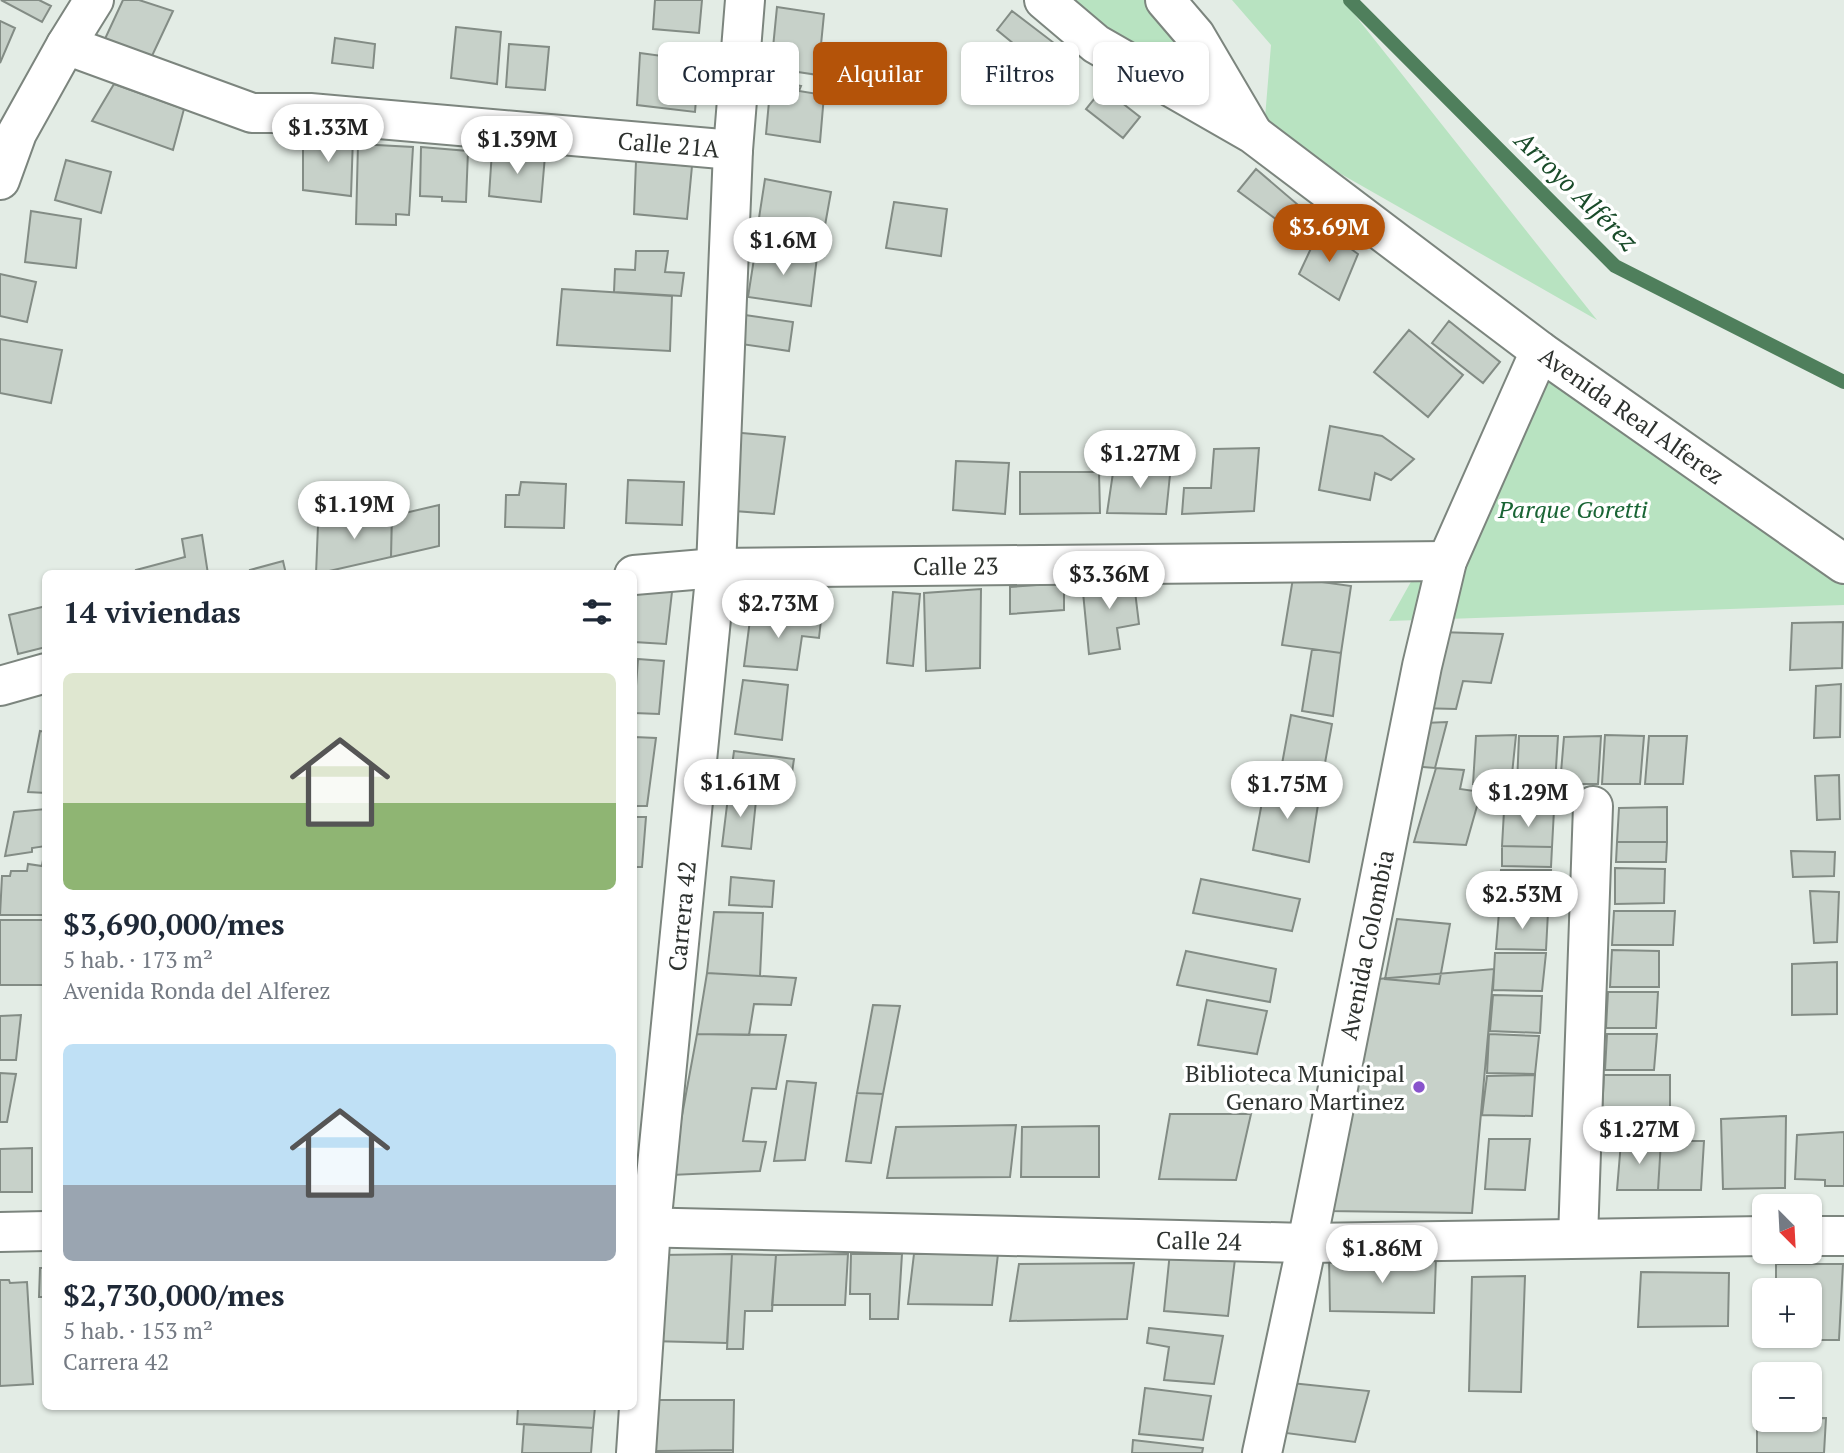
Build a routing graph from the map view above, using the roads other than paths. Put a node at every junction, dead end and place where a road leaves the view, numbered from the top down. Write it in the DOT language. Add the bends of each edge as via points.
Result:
graph roads {
  1 [pos="94,0"];
  2 [pos="745,0"];
  3 [pos="1044,0"];
  4 [pos="1165,0"];
  5 [pos="66,45"];
  6 [pos="9,130"];
  7 [pos="1253,134"];
  8 [pos="733,150"];
  9 [pos="0,180"];
  10 [pos="1539,351"];
  11 [pos="1447,561"];
  12 [pos="1844,564"];
  13 [pos="716,568"];
  14 [pos="637,575"];
  15 [pos="42,674"];
  16 [pos="0,686"];
  17 [pos="1593,806"];
  18 [pos="642,1227"];
  19 [pos="42,1231"];
  20 [pos="0,1232"];
  21 [pos="1752,1236"];
  22 [pos="1822,1236"];
  23 [pos="1844,1236"];
  24 [pos="1578,1238"];
  25 [pos="1307,1243"];
  26 [pos="636,1453"];
  27 [pos="1262,1453"];
  1 -- 5 [label="street"];
  2 -- 8 [label="street, Carrera 42"];
  3 -- 7 [label="street" via="1096,44"];
  4 -- 7 [label="street" via="1195,35"];
  5 -- 6 [label="street"];
  5 -- 8 [label="street, Calle 21A" via="253,113 310,113"];
  6 -- 9 [label="street"];
  7 -- 10 [label="street"];
  8 -- 13 [label="street, Carrera 42"];
  10 -- 11 [label="street, Avenida Real Alferez"];
  10 -- 12 [label="street, Avenida Real Alferez"];
  11 -- 13 [label="street, Calle 23"];
  11 -- 25 [label="street, Avenida Colombia"];
  13 -- 14 [label="street, Calle 23"];
  13 -- 18 [label="street, Carrera 42"];
  15 -- 16 [label="street"];
  17 -- 24 [label="street"];
  18 -- 25 [label="street, Calle 24"];
  18 -- 26 [label="street, Carrera 42"];
  19 -- 20 [label="street"];
  21 -- 24 [label="street, Calle 24"];
  22 -- 23 [label="street"];
  24 -- 25 [label="street, Calle 24"];
  25 -- 27 [label="street, Avenida Colombia"];
}
